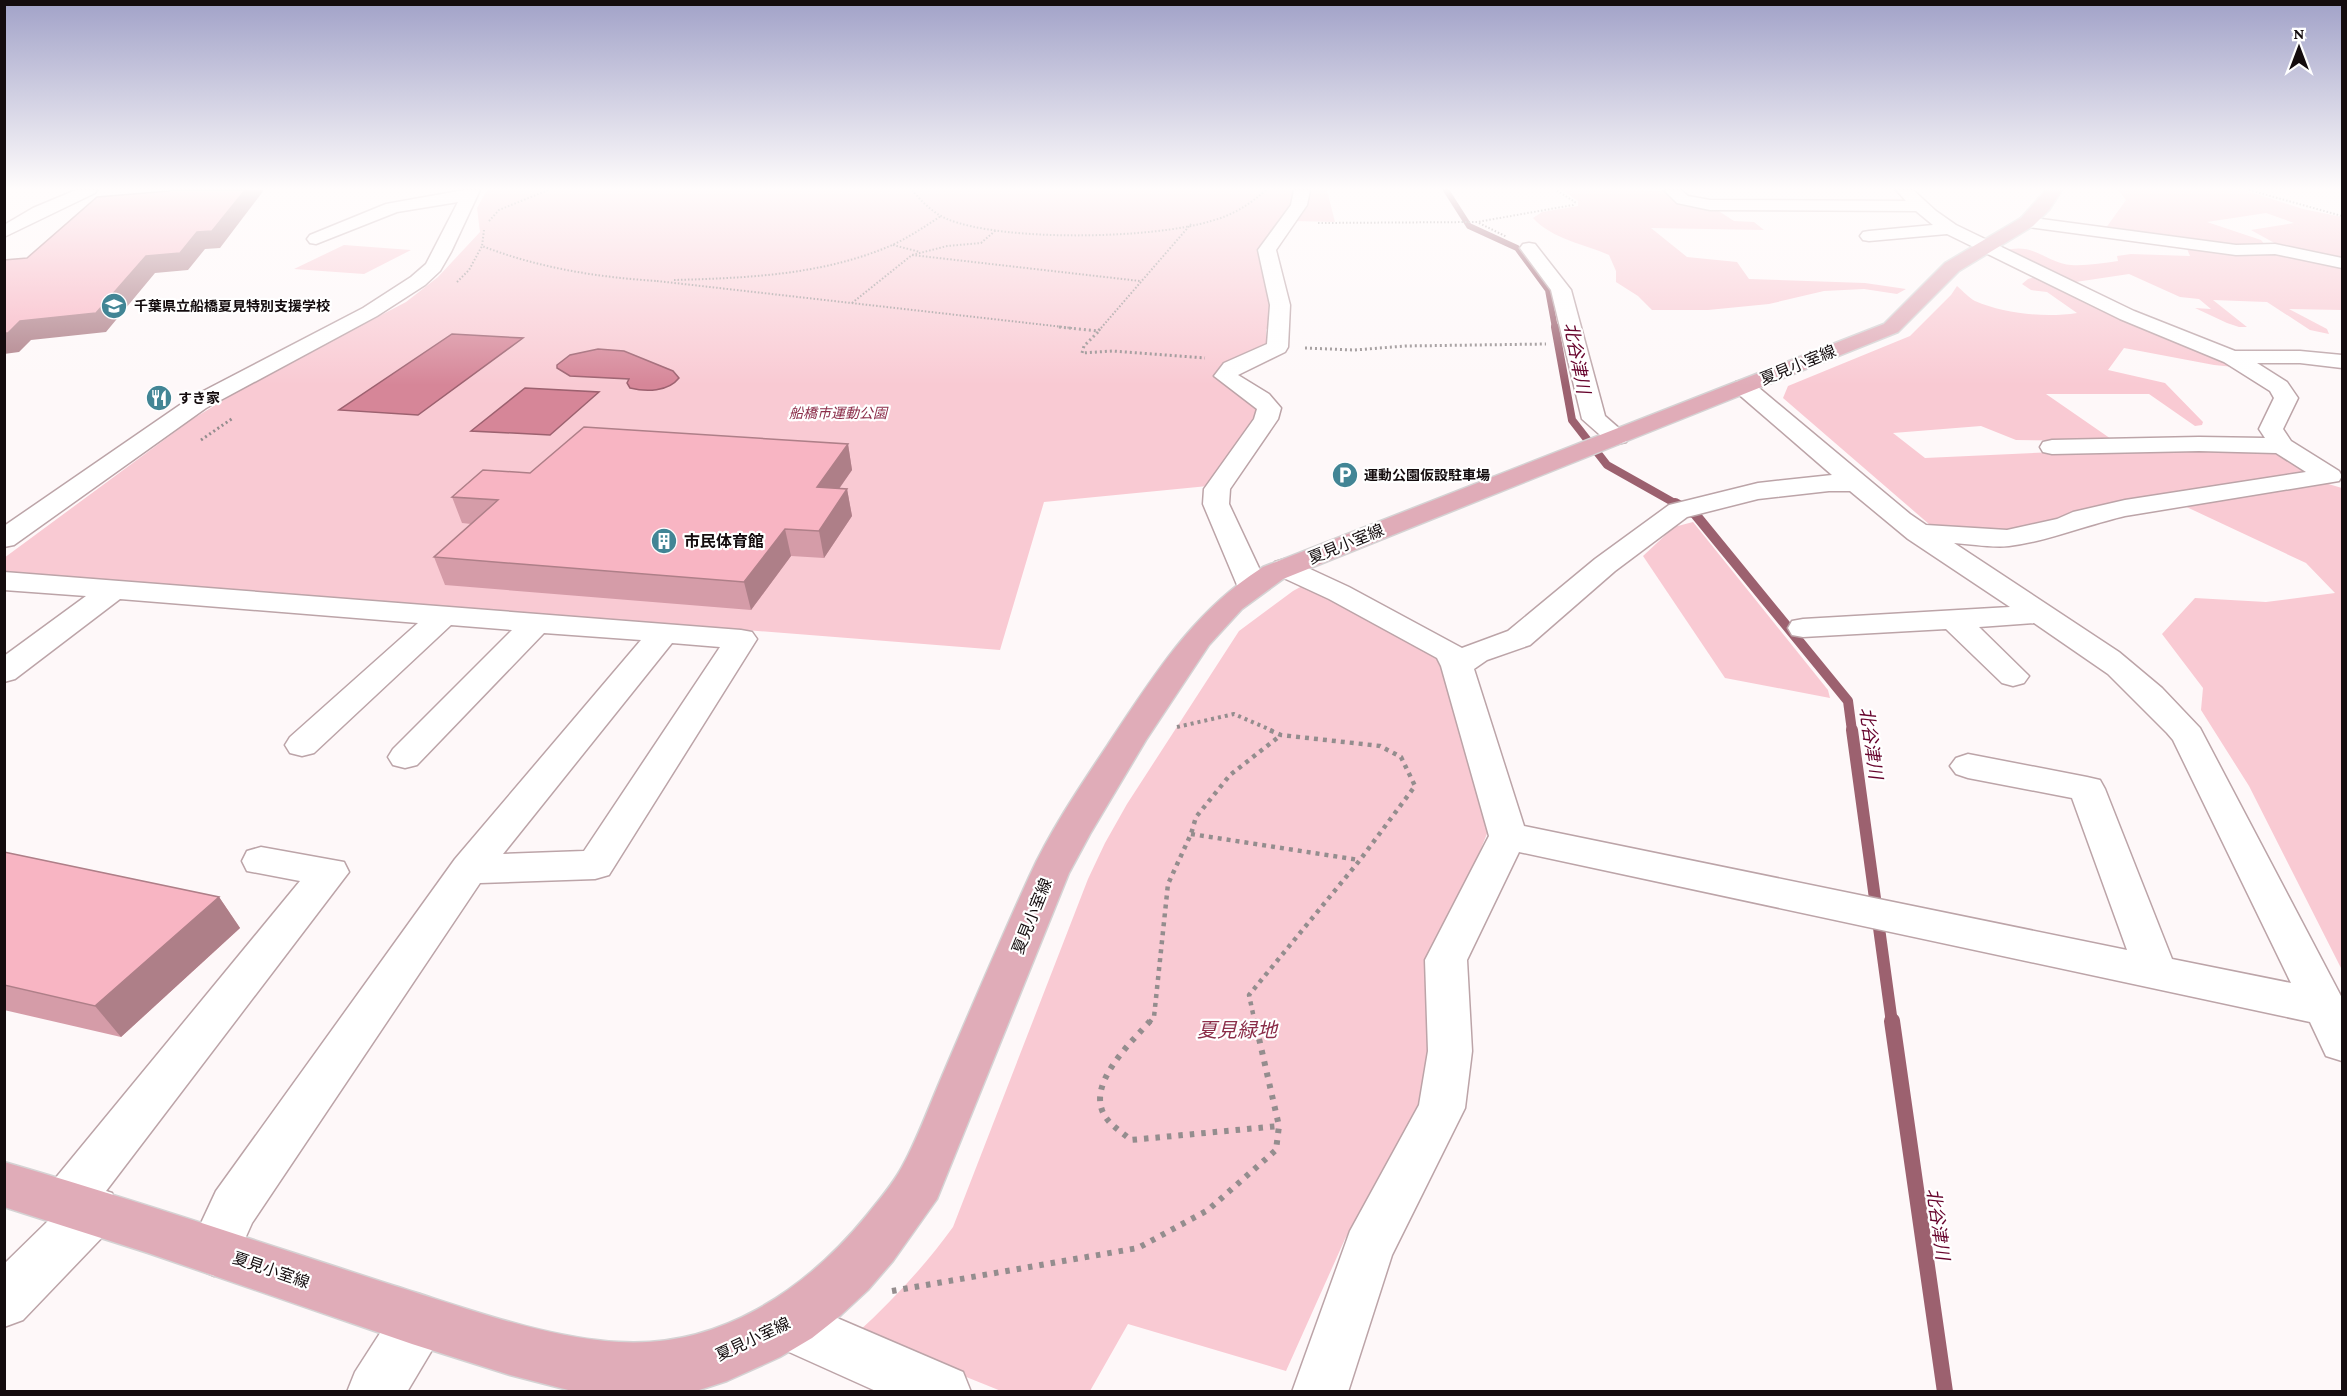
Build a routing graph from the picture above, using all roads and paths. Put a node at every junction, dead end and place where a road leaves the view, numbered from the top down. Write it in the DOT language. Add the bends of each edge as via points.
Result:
graph roads {
  1 [pos="439,255"];
  2 [pos="504,255"];
  3 [pos="862,255"];
  4 [pos="912,255"];
  5 [pos="913,255"];
  6 [pos="1164,255"];
  7 [pos="1269,255"];
  8 [pos="1534,255"];
  9 [pos="1971,255"];
  10 [pos="2004,255"];
  11 [pos="2312,255"];
  12 [pos="2343,263"];
  13 [pos="657,281"];
  14 [pos="1141,281"];
  15 [pos="852,303"];
  16 [pos="1098,331"];
  17 [pos="1551,344"];
  18 [pos="1277,346"];
  19 [pos="1208,357"];
  20 [pos="2232,357"];
  21 [pos="2343,361"];
  22 [pos="1744,387"];
  23 [pos="1600,444"];
  24 [pos="2282,446"];
  25 [pos="2052,447"];
  26 [pos="1856,483"];
  27 [pos="1918,532"];
  28 [pos="4,539"];
  29 [pos="1269,577"];
  30 [pos="4,581"];
  31 [pos="114,589"];
  32 [pos="2039,614"];
  33 [pos="444,615"];
  34 [pos="1953,619"];
  35 [pos="537,622"];
  36 [pos="1803,628"];
  37 [pos="664,633"];
  38 [pos="1457,666"];
  39 [pos="4,672"];
  40 [pos="2013,676"];
  41 [pos="1166,729"];
  42 [pos="1281,735"];
  43 [pos="302,745"];
  44 [pos="405,758"];
  45 [pos="1968,766"];
  46 [pos="1191,834"];
  47 [pos="1508,836"];
  48 [pos="1360,860"];
  49 [pos="261,861"];
  50 [pos="469,869"];
  51 [pos="2156,973"];
  52 [pos="2334,1025"];
  53 [pos="1279,1126"];
  54 [pos="4,1184"];
  55 [pos="80,1206"];
  56 [pos="214,1251"];
  57 [pos="886,1292"];
  58 [pos="4,1300"];
  59 [pos="419,1321"];
  60 [pos="788,1324"];
  61 [pos="375,1392"];
  62 [pos="943,1392"];
  63 [pos="1320,1392"];
  1 -- 28 [label="street" via="433,267 400,295 198,403"];
  2 -- 13 [label="path" via="558,272"];
  3 -- 13 [label="path" via="764,275"];
  4 -- 15 [label="path"];
  5 -- 14 [label="path"];
  6 -- 14 [label="path"];
  7 -- 18 [label="street" via="1281,305"];
  8 -- 23 [label="street" via="1561,290"];
  9 -- 22 [label="main road, 夏見小室線" via="1952,267 1892,327"];
  10 -- 20 [label="street" via="2127,315"];
  11 -- 12 [label="street"];
  13 -- 15 [label="path"];
  14 -- 16 [label="path"];
  15 -- 16 [label="path"];
  16 -- 19 [label="path" via="1082,353"];
  17 -- 18 [label="path" via="1354,350"];
  18 -- 29 [label="street" via="1225,376 1269,408 1266,419 1217,489 1216,504"];
  20 -- 21 [label="street"];
  20 -- 24 [label="street" via="2279,387 2286,398 2271,429"];
  22 -- 23 [label="main road, 夏見小室線"];
  22 -- 26 [label="street"];
  23 -- 29 [label="main road, 夏見小室線"];
  24 -- 25 [label="street"];
  24 -- 27 [label="street" via="2330,476 2125,508 2007,538"];
  26 -- 27 [label="street"];
  26 -- 38 [label="street" via="1758,491 1688,508 1605,565 1519,638 1476,653"];
  27 -- 32 [label="street"];
  29 -- 38 [label="street" via="1339,593 1449,652"];
  29 -- 60 [label="main road, 夏見小室線" via="1209,623 1193,643 1071,831 920,1184 892,1226 848,1276"];
  30 -- 31 [label="street"];
  31 -- 33 [label="street"];
  31 -- 39 [label="street"];
  32 -- 34 [label="street"];
  32 -- 52 [label="street" via="2133,677 2188,736"];
  33 -- 35 [label="street"];
  33 -- 43 [label="street"];
  34 -- 36 [label="street"];
  34 -- 40 [label="street"];
  35 -- 37 [label="street"];
  35 -- 44 [label="street"];
  37 -- 50 [label="street"];
  37 -- 50 [label="street" via="741,639 595,865"];
  38 -- 47 [label="street"];
  41 -- 42 [label="path" via="1234,714"];
  42 -- 46 [label="path" via="1230,775 1196,817"];
  42 -- 48 [label="path" via="1380,746 1401,757 1415,786"];
  45 -- 51 [label="street" via="2087,789"];
  46 -- 48 [label="path"];
  46 -- 53 [label="path" via="1168,884 1154,1017 1109,1068 1099,1100 1106,1118 1131,1140"];
  47 -- 51 [label="street"];
  47 -- 63 [label="street" via="1446,960 1450,1052 1442,1108 1368,1248"];
  48 -- 53 [label="path" via="1249,994"];
  49 -- 55 [label="street" via="330,872"];
  50 -- 56 [label="street" via="234,1207"];
  51 -- 52 [label="street"];
  53 -- 57 [label="path" via="1276,1150 1208,1210 1138,1248"];
  54 -- 55 [label="main road, 夏見小室線"];
  55 -- 56 [label="main road, 夏見小室線"];
  55 -- 58 [label="street"];
  56 -- 59 [label="main road, 夏見小室線"];
  59 -- 60 [label="main road, 夏見小室線" via="552,1359 617,1372 689,1366 726,1354"];
  59 -- 61 [label="street"];
  60 -- 62 [label="street"];
}
